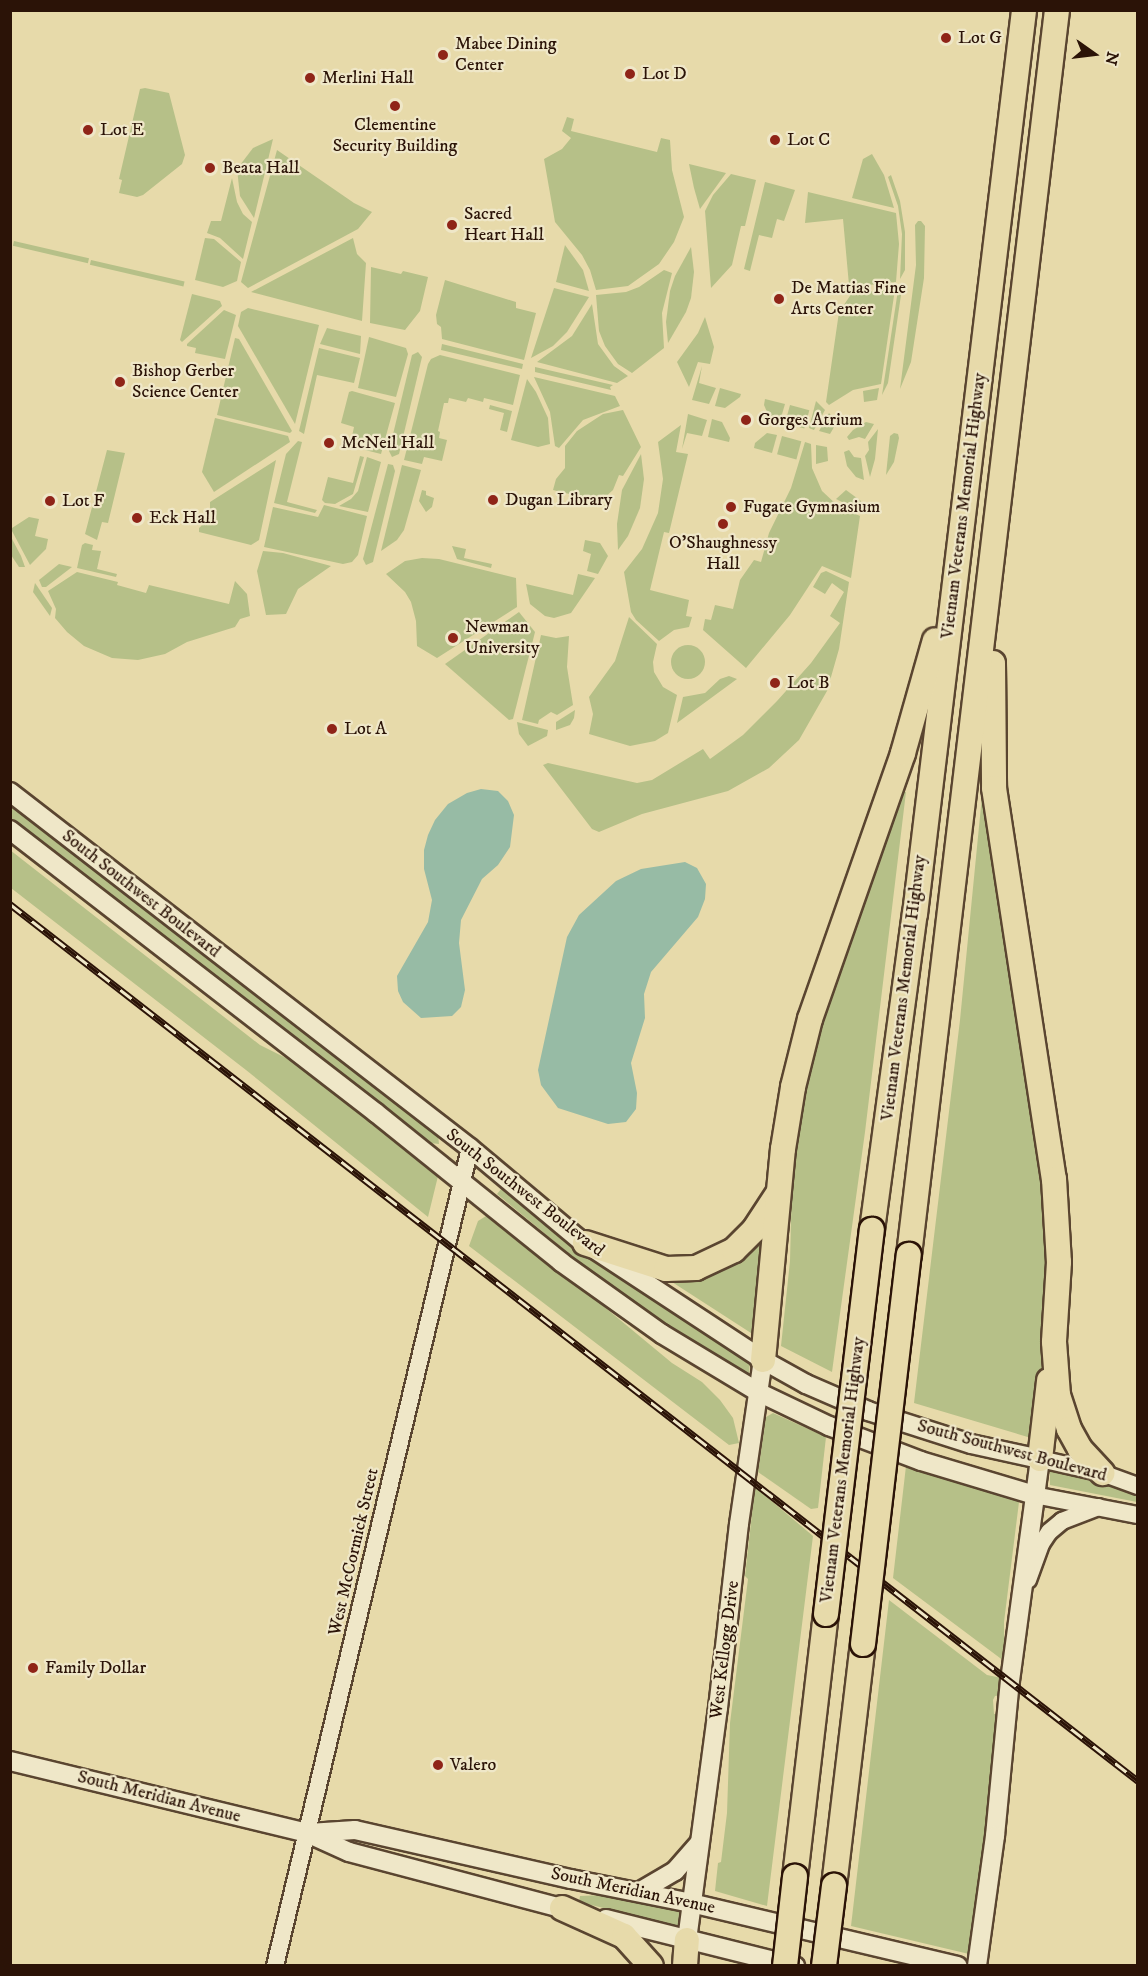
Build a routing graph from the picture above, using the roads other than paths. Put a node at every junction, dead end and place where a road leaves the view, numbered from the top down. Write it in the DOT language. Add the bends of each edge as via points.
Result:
graph roads {
  1 [pos="1024,10"];
  2 [pos="1057,10"];
  3 [pos="996,510"];
  4 [pos="958,544"];
  5 [pos="10,792"];
  6 [pos="10,830"];
  7 [pos="470,1148"];
  8 [pos="460,1182"];
  9 [pos="779,1191"];
  10 [pos="585,1243"];
  11 [pos="1054,1342"];
  12 [pos="763,1360"];
  13 [pos="758,1392"];
  14 [pos="1040,1459"];
  15 [pos="1102,1473"];
  16 [pos="1137,1486"];
  17 [pos="1034,1495"];
  18 [pos="1098,1507"];
  19 [pos="1137,1515"];
  20 [pos="1020,1604"];
  21 [pos="10,1761"];
  22 [pos="307,1833"];
  23 [pos="700,1842"];
  24 [pos="639,1892"];
  25 [pos="692,1903"];
  26 [pos="562,1908"];
  27 [pos="687,1940"];
  28 [pos="274,1965"];
  29 [pos="651,1965"];
  30 [pos="685,1965"];
  31 [pos="785,1965"];
  32 [pos="795,1965"];
  33 [pos="824,1965"];
  34 [pos="958,1965"];
  35 [pos="977,1965"];
  1 -- 4 [label="highway, Vietnam Veterans Memorial Highway"];
  2 -- 3 [label="highway, Vietnam Veterans Memorial Highway"];
  3 -- 11 [label="highway" via="992,766 1054,1179 1059,1262"];
  3 -- 33 [label="highway, Vietnam Veterans Memorial Highway, bridge"];
  4 -- 9 [label="highway" via="903,753 810,1019 793,1087"];
  4 -- 31 [label="highway, Vietnam Veterans Memorial Highway, bridge"];
  5 -- 7 [label="main road, South Southwest Boulevard"];
  6 -- 8 [label="main road, South Southwest Boulevard"];
  7 -- 8 [label="street, West McCormick Street"];
  7 -- 10 [label="main road, South Southwest Boulevard"];
  8 -- 13 [label="main road, South Southwest Boulevard" via="610,1298"];
  8 -- 22 [label="street, West McCormick Street"];
  9 -- 10 [label="highway" via="754,1230 734,1251 696,1268 672,1270"];
  9 -- 12 [label="highway"];
  10 -- 12 [label="main road, South Southwest Boulevard"];
  11 -- 14 [label="highway"];
  11 -- 15 [label="highway" via="1060,1407 1080,1449"];
  12 -- 13 [label="main road, West Kellogg Drive"];
  12 -- 14 [label="main road, South Southwest Boulevard" via="868,1411 971,1444"];
  13 -- 17 [label="main road, South Southwest Boulevard" via="829,1426 921,1461"];
  13 -- 23 [label="main road, West Kellogg Drive"];
  14 -- 15 [label="street, South Southwest Boulevard"];
  14 -- 17 [label="main road"];
  15 -- 16 [label="street, South Southwest Boulevard"];
  17 -- 18 [label="street, South Southwest Boulevard"];
  17 -- 20 [label="main road"];
  18 -- 19 [label="street, South Southwest Boulevard"];
  18 -- 20 [label="street" via="1062,1521 1049,1532"];
  20 -- 35 [label="main road" via="996,1836"];
  21 -- 22 [label="main road, South Meridian Avenue"];
  22 -- 24 [label="main road, South Meridian Avenue" via="356,1830"];
  22 -- 26 [label="main road, South Meridian Avenue" via="349,1852"];
  22 -- 28 [label="street, West McCormick Street"];
  23 -- 24 [label="main road" via="675,1871"];
  23 -- 25 [label="main road, West Kellogg Drive"];
  24 -- 25 [label="main road, South Meridian Avenue"];
  25 -- 27 [label="main road, West Kellogg Drive"];
  25 -- 34 [label="main road, South Meridian Avenue"];
  26 -- 27 [label="main road, South Meridian Avenue"];
  26 -- 29 [label="highway" via="624,1936"];
  27 -- 30 [label="highway"];
  27 -- 32 [label="main road, South Meridian Avenue"];
}
